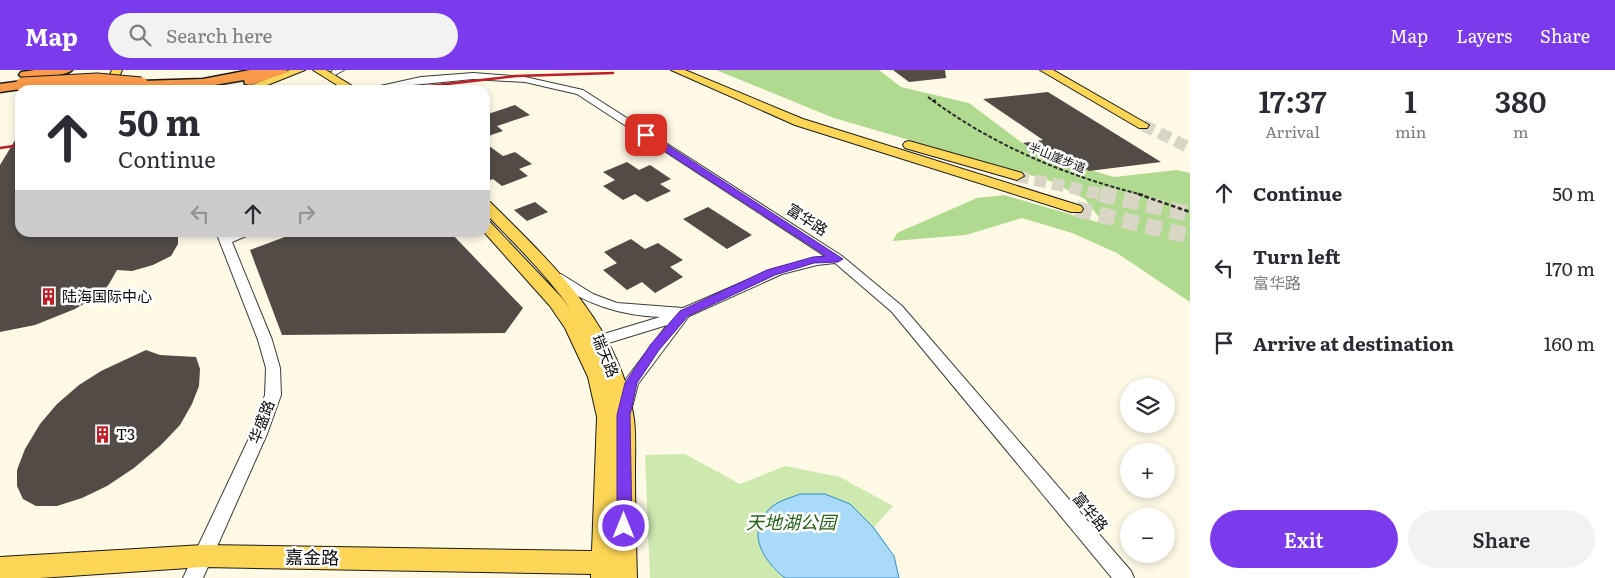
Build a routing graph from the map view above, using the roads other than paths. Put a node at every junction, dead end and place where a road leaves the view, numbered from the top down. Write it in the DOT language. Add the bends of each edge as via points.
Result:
graph roads {
  1 [pos="66,70"];
  2 [pos="117,70"];
  3 [pos="132,70"];
  4 [pos="239,70"];
  5 [pos="263,70"];
  6 [pos="281,70"];
  7 [pos="300,70"];
  8 [pos="318,70"];
  9 [pos="676,70"];
  10 [pos="697,70"];
  11 [pos="1045,70"];
  12 [pos="1060,70"];
  13 [pos="143,71"];
  14 [pos="336,71"];
  15 [pos="0,78"];
  16 [pos="23,85"];
  17 [pos="118,85"];
  18 [pos="141,85"];
  19 [pos="229,85"];
  20 [pos="259,85"];
  21 [pos="344,85"];
  22 [pos="359,85"];
  23 [pos="388,85"];
  24 [pos="15,86"];
  25 [pos="0,88"];
  26 [pos="1157,124"];
  27 [pos="1143,125"];
  28 [pos="1017,176"];
  29 [pos="1076,209"];
  30 [pos="490,210"];
  31 [pos="490,230"];
  32 [pos="223,237"];
  33 [pos="838,259"];
  34 [pos="556,277"];
  35 [pos="684,314"];
  36 [pos="592,343"];
  37 [pos="623,415"];
  38 [pos="203,556"];
  39 [pos="0,569"];
  40 [pos="614,570"];
  41 [pos="193,578"];
  42 [pos="1124,578"];
  1 -- 15 [label="highway"];
  2 -- 17 [label="main road" via="114,77"];
  3 -- 16 [label="highway, bridge"];
  4 -- 13 [label="highway" via="184,79 152,76"];
  5 -- 18 [label="highway" via="247,76 194,84"];
  6 -- 19 [label="highway"];
  7 -- 20 [label="main road"];
  8 -- 21 [label="main road"];
  9 -- 29 [label="main road" via="799,122"];
  10 -- 28 [label="main road" via="805,112"];
  11 -- 27 [label="main road"];
  12 -- 26 [label="main road"];
  14 -- 22 [label="main road"];
  16 -- 18 [label="highway, bridge" via="94,81"];
  23 -- 33 [label="street, 富华路" via="463,72 522,74 552,81 580,92"];
  24 -- 25 [label="highway"];
  30 -- 34 [label="main road, 瑞天路"];
  31 -- 36 [label="main road, 瑞天路"];
  32 -- 38 [label="street, 华盛路" via="265,340 273,368 273,395 259,434"];
  33 -- 35 [label="street" via="813,260 771,272"];
  33 -- 42 [label="street, 富华路" via="897,309"];
  34 -- 35 [label="street" via="604,306 637,312"];
  34 -- 36 [label="main road, 瑞天路" via="587,318"];
  35 -- 36 [label="street"];
  35 -- 37 [label="street" via="655,347 631,383"];
  36 -- 37 [label="main road, 瑞天路" via="615,376"];
  36 -- 40 [label="main road, 瑞天路" via="607,417"];
  37 -- 40 [label="main road, 瑞天路"];
  38 -- 39 [label="main road, 嘉金路"];
  38 -- 40 [label="main road, 嘉金路"];
  38 -- 41 [label="street, 华盛路"];
}
